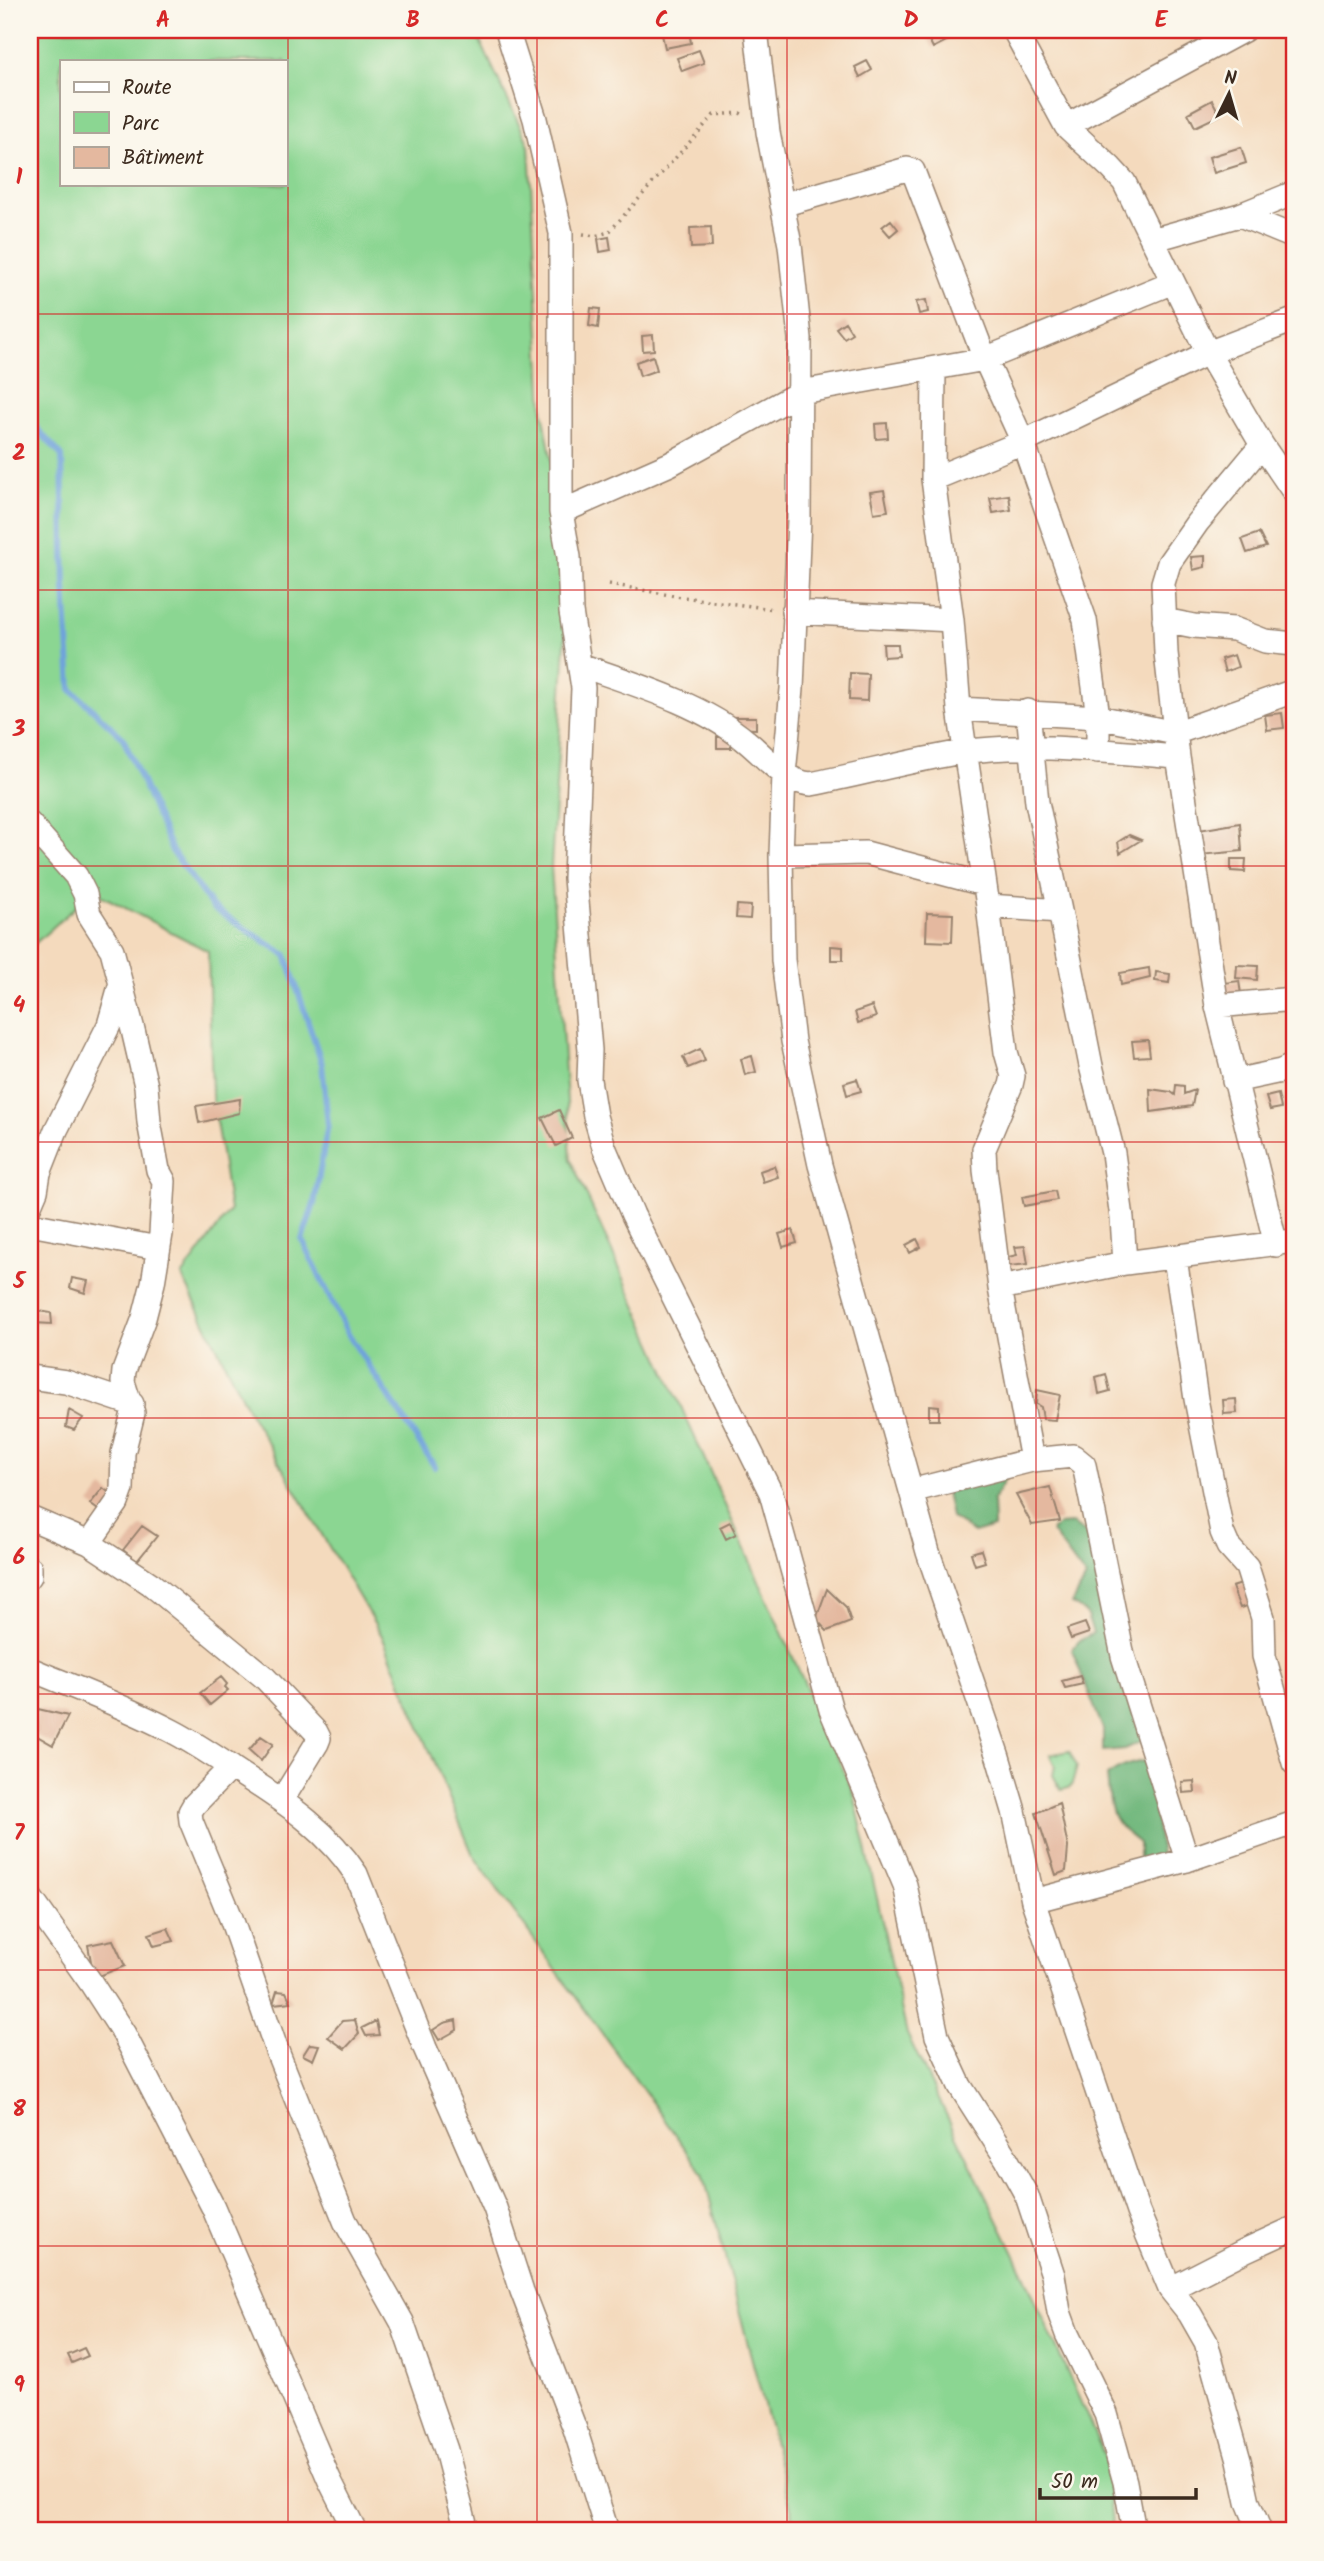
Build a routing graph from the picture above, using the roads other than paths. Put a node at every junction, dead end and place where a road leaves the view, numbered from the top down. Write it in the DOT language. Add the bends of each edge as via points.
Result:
graph roads {
  1 [pos="507,30"];
  2 [pos="755,30"];
  3 [pos="1014,30"];
  4 [pos="1244,30"];
  5 [pos="1066,126"];
  6 [pos="1294,193"];
  7 [pos="782,205"];
  8 [pos="1240,215"];
  9 [pos="1294,237"];
  10 [pos="1152,240"];
  11 [pos="1173,282"];
  12 [pos="1294,320"];
  13 [pos="1208,353"];
  14 [pos="985,359"];
  15 [pos="934,369"];
  16 [pos="801,392"];
  17 [pos="1023,442"];
  18 [pos="1262,444"];
  19 [pos="933,480"];
  20 [pos="1294,492"];
  21 [pos="561,512"];
  22 [pos="793,612"];
  23 [pos="952,620"];
  24 [pos="1164,620"];
  25 [pos="1294,644"];
  26 [pos="580,665"];
  27 [pos="1294,691"];
  28 [pos="959,709"];
  29 [pos="1028,711"];
  30 [pos="1098,717"];
  31 [pos="1175,733"];
  32 [pos="1032,748"];
  33 [pos="1098,751"];
  34 [pos="965,752"];
  35 [pos="1178,757"];
  36 [pos="784,774"];
  37 [pos="30,824"];
  38 [pos="781,855"];
  39 [pos="986,895"];
  40 [pos="1060,911"];
  41 [pos="120,986"];
  42 [pos="1294,999"];
  43 [pos="1217,1006"];
  44 [pos="1294,1065"];
  45 [pos="1234,1081"];
  46 [pos="30,1205"];
  47 [pos="30,1224"];
  48 [pos="1285,1243"];
  49 [pos="159,1248"];
  50 [pos="1175,1258"];
  51 [pos="1125,1263"];
  52 [pos="999,1288"];
  53 [pos="30,1377"];
  54 [pos="132,1404"];
  55 [pos="1032,1460"];
  56 [pos="912,1491"];
  57 [pos="30,1518"];
  58 [pos="89,1543"];
  59 [pos="30,1568"];
  60 [pos="30,1576"];
  61 [pos="30,1669"];
  62 [pos="1288,1715"];
  63 [pos="1294,1763"];
  64 [pos="231,1768"];
  65 [pos="282,1800"];
  66 [pos="1294,1823"];
  67 [pos="1187,1860"];
  68 [pos="30,1897"];
  69 [pos="1033,1901"];
  70 [pos="1294,2228"];
  71 [pos="1170,2289"];
  72 [pos="355,2531"];
  73 [pos="467,2531"];
  74 [pos="607,2531"];
  75 [pos="1134,2531"];
  76 [pos="1260,2531"];
  1 -- 21 [label="street" via="535,119 561,233"];
  2 -- 7 [label="street"];
  3 -- 5 [label="street"];
  4 -- 5 [label="street"];
  5 -- 10 [label="street" via="1124,183"];
  6 -- 8 [label="street"];
  7 -- 14 [label="street" via="913,171"];
  7 -- 16 [label="street" via="796,297"];
  8 -- 9 [label="street"];
  8 -- 10 [label="street"];
  10 -- 11 [label="street"];
  11 -- 13 [label="street"];
  11 -- 14 [label="street"];
  12 -- 13 [label="street"];
  13 -- 17 [label="street"];
  13 -- 18 [label="street"];
  14 -- 15 [label="street"];
  14 -- 17 [label="street"];
  15 -- 16 [label="street"];
  15 -- 19 [label="street"];
  16 -- 21 [label="street" via="670,464"];
  16 -- 22 [label="street"];
  17 -- 19 [label="street"];
  17 -- 30 [label="street" via="1085,620"];
  18 -- 20 [label="street"];
  18 -- 24 [label="street" via="1169,563 1163,583"];
  19 -- 23 [label="street"];
  21 -- 26 [label="street"];
  22 -- 23 [label="street"];
  22 -- 36 [label="street"];
  23 -- 28 [label="street"];
  24 -- 25 [label="street" via="1234,629 1265,642"];
  24 -- 31 [label="street"];
  26 -- 36 [label="street" via="708,715"];
  26 -- 75 [label="street" via="583,688 575,878 589,1080 604,1147 771,1493 831,1710 905,1885 944,2054 1027,2196 1053,2275 1059,2312 1106,2414"];
  27 -- 31 [label="street"];
  28 -- 29 [label="street"];
  28 -- 34 [label="street"];
  29 -- 30 [label="street"];
  29 -- 32 [label="street"];
  30 -- 31 [label="street"];
  30 -- 33 [label="street"];
  31 -- 35 [label="street"];
  32 -- 33 [label="street"];
  32 -- 34 [label="street"];
  32 -- 40 [label="street" via="1037,802"];
  33 -- 35 [label="street"];
  34 -- 36 [label="street" via="811,784 797,783"];
  34 -- 39 [label="street"];
  35 -- 43 [label="street"];
  36 -- 38 [label="street"];
  37 -- 41 [label="street" via="76,876 89,914 112,950"];
  38 -- 39 [label="street" via="866,853"];
  38 -- 56 [label="street" via="783,960 793,1041 820,1165"];
  39 -- 40 [label="street"];
  39 -- 52 [label="street" via="1013,1076 984,1149"];
  40 -- 51 [label="street" via="1113,1153"];
  41 -- 46 [label="street" via="108,1025 56,1130"];
  41 -- 49 [label="street" via="164,1181"];
  42 -- 43 [label="street"];
  43 -- 45 [label="street"];
  44 -- 45 [label="street"];
  45 -- 48 [label="street"];
  47 -- 49 [label="street"];
  48 -- 50 [label="street"];
  49 -- 54 [label="street" via="144,1318 124,1371"];
  50 -- 51 [label="street"];
  50 -- 62 [label="street" via="1222,1532 1247,1567 1263,1618 1264,1656"];
  51 -- 52 [label="street"];
  52 -- 55 [label="street"];
  53 -- 54 [label="street" via="78,1386"];
  54 -- 58 [label="street" via="122,1489"];
  55 -- 56 [label="street"];
  55 -- 67 [label="street" via="1073,1456 1084,1465 1123,1656"];
  56 -- 69 [label="street" via="1014,1811"];
  57 -- 58 [label="street"];
  58 -- 65 [label="street" via="151,1584 217,1637 264,1677 316,1732 317,1743"];
  59 -- 60 [label="street"];
  61 -- 64 [label="street" via="174,1732"];
  62 -- 63 [label="street"];
  64 -- 65 [label="street"];
  64 -- 73 [label="street" via="194,1805 191,1821 345,2221 402,2322 446,2450"];
  65 -- 74 [label="street" via="327,1836 356,1874 495,2208"];
  66 -- 67 [label="street"];
  67 -- 69 [label="street"];
  68 -- 72 [label="street" via="124,2034 213,2207"];
  69 -- 71 [label="street" via="1138,2212"];
  70 -- 71 [label="street"];
  71 -- 76 [label="street" via="1206,2342 1248,2502"];
}
